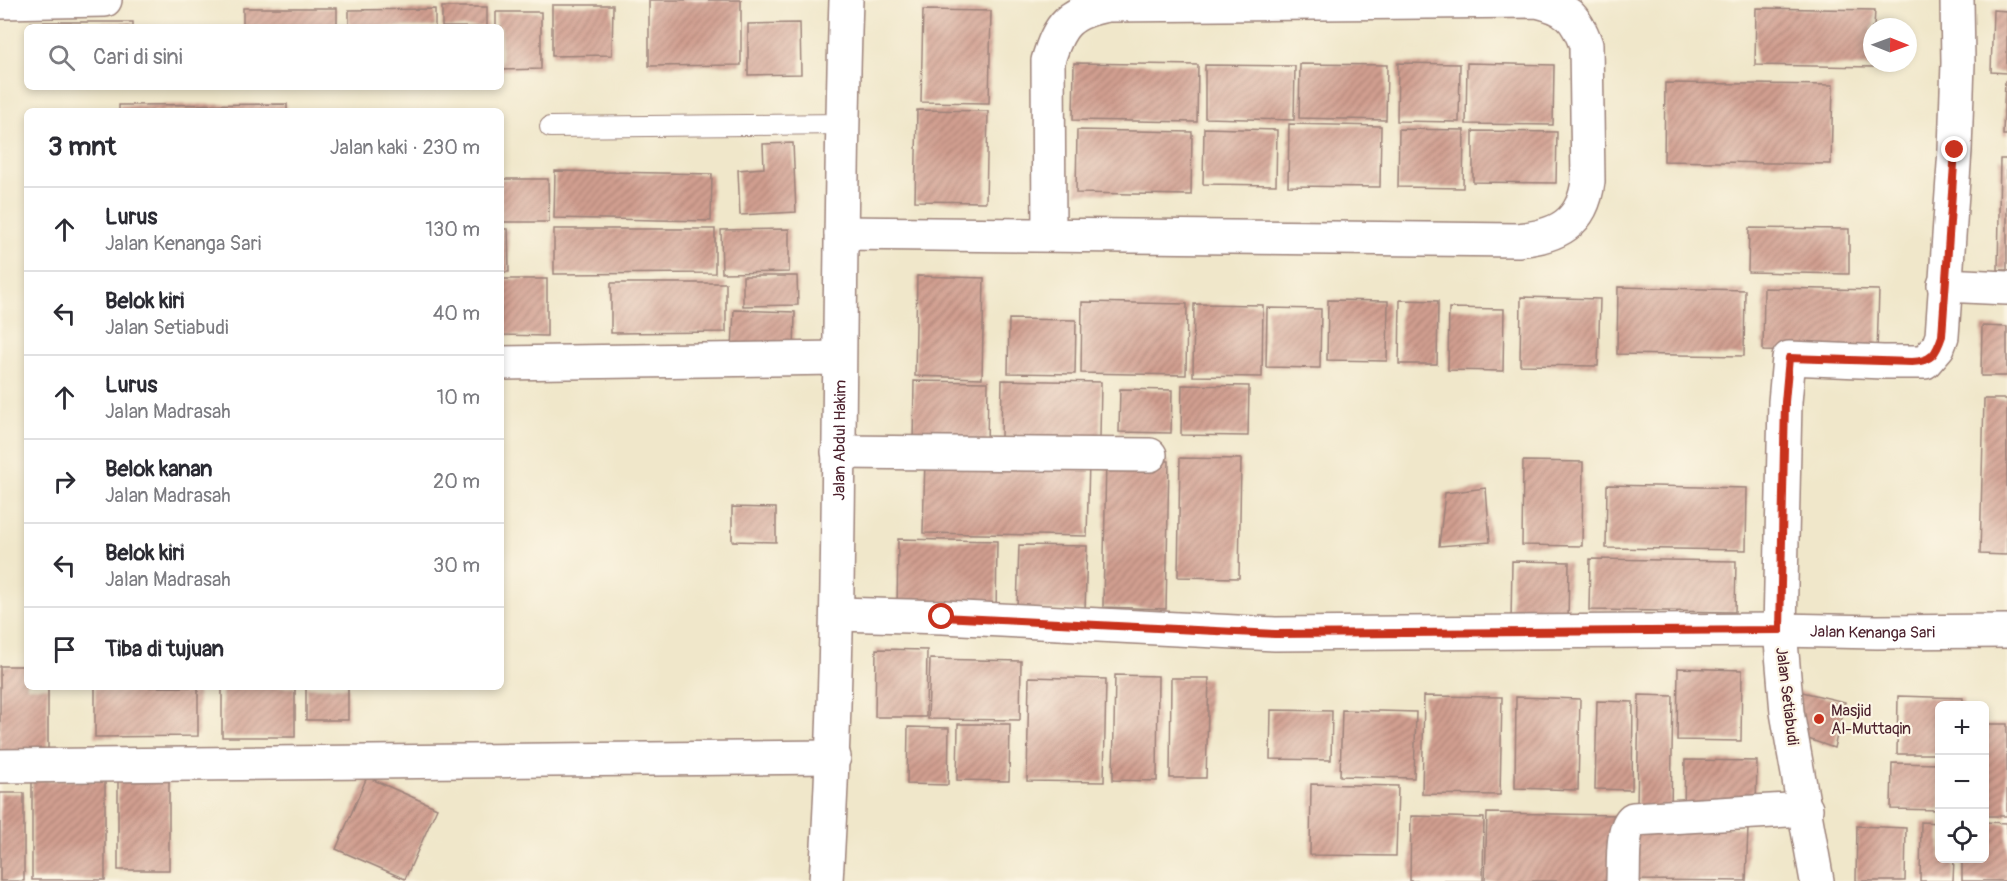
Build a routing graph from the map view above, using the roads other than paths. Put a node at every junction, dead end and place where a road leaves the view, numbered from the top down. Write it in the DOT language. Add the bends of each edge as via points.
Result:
graph roads {
  1 [pos="105,0"];
  2 [pos="846,0"];
  3 [pos="1957,0"];
  4 [pos="0,2"];
  5 [pos="842,124"];
  6 [pos="550,127"];
  7 [pos="841,233"];
  8 [pos="1049,235"];
  9 [pos="1944,285"];
  10 [pos="2007,288"];
  11 [pos="839,358"];
  12 [pos="504,363"];
  13 [pos="838,452"];
  14 [pos="1150,455"];
  15 [pos="837,614"];
  16 [pos="1780,630"];
  17 [pos="2007,631"];
  18 [pos="834,757"];
  19 [pos="0,766"];
  20 [pos="1806,809"];
  21 [pos="826,881"];
  22 [pos="1623,881"];
  23 [pos="1818,881"];
  1 -- 4 [label="street"];
  2 -- 5 [label="street, Jalan Abdul Hakim"];
  3 -- 9 [label="street" via="1955,150"];
  5 -- 6 [label="lane"];
  5 -- 7 [label="street, Jalan Abdul Hakim"];
  7 -- 8 [label="street"];
  7 -- 11 [label="street, Jalan Abdul Hakim"];
  8 -- 8 [label="street" via="1518,240 1552,234 1578,213 1586,196 1586,45 1580,27 1555,5 1537,1 1108,4 1087,8 1068,18 1055,38 1048,61"];
  9 -- 10 [label="street"];
  9 -- 16 [label="street, Jalan Setiabudi" via="1942,336 1925,362 1789,358"];
  11 -- 12 [label="street"];
  11 -- 13 [label="street, Jalan Abdul Hakim"];
  13 -- 14 [label="street"];
  13 -- 15 [label="street, Jalan Abdul Hakim"];
  15 -- 16 [label="street, Jalan Kenanga Sari" via="1275,634"];
  15 -- 18 [label="street, Jalan Abdul Hakim"];
  16 -- 17 [label="street, Jalan Kenanga Sari"];
  16 -- 20 [label="street, Jalan Setiabudi" via="1787,712"];
  18 -- 19 [label="street"];
  18 -- 21 [label="street, Jalan Abdul Hakim"];
  20 -- 22 [label="street" via="1633,819 1625,830"];
  20 -- 23 [label="street, Jalan Setiabudi"];
}
